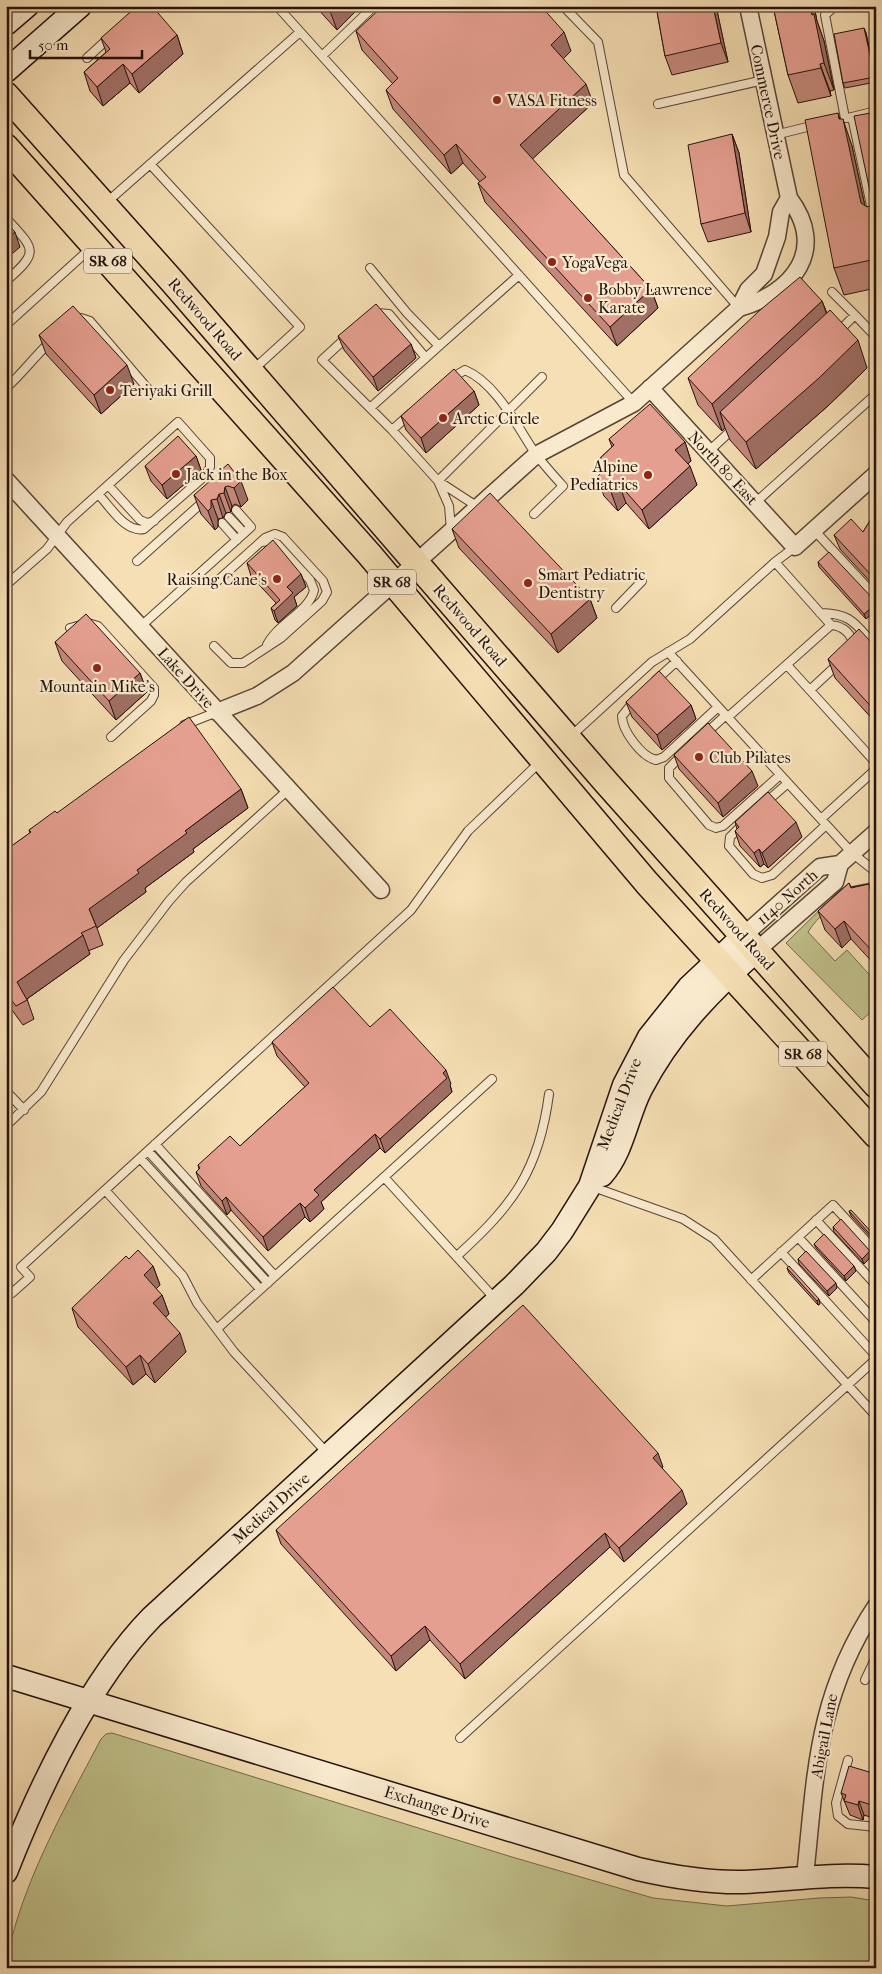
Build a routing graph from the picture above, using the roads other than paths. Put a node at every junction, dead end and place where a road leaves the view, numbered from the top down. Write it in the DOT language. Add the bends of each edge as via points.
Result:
graph roads {
  1 [pos="27,6"];
  2 [pos="80,6"];
  3 [pos="277,6"];
  4 [pos="374,6"];
  5 [pos="563,6"];
  6 [pos="748,6"];
  7 [pos="823,6"];
  8 [pos="835,6"];
  9 [pos="825,15"];
  10 [pos="6,24"];
  11 [pos="120,28"];
  12 [pos="300,32"];
  13 [pos="322,56"];
  14 [pos="87,58"];
  15 [pos="6,71"];
  16 [pos="764,80"];
  17 [pos="6,96"];
  18 [pos="658,104"];
  19 [pos="876,111"];
  20 [pos="849,118"];
  21 [pos="835,121"];
  22 [pos="826,123"];
  23 [pos="775,135"];
  24 [pos="6,147"];
  25 [pos="150,164"];
  26 [pos="789,198"];
  27 [pos="105,204"];
  28 [pos="6,218"];
  29 [pos="876,229"];
  30 [pos="94,246"];
  31 [pos="370,268"];
  32 [pos="520,275"];
  33 [pos="6,281"];
  34 [pos="832,292"];
  35 [pos="739,308"];
  36 [pos="856,315"];
  37 [pos="370,317"];
  38 [pos="876,323"];
  39 [pos="6,324"];
  40 [pos="67,327"];
  41 [pos="357,328"];
  42 [pos="868,330"];
  43 [pos="60,333"];
  44 [pos="876,337"];
  45 [pos="830,339"];
  46 [pos="440,346"];
  47 [pos="426,358"];
  48 [pos="250,372"];
  49 [pos="542,377"];
  50 [pos="440,387"];
  51 [pos="6,388"];
  52 [pos="650,388"];
  53 [pos="149,390"];
  54 [pos="876,394"];
  55 [pos="634,403"];
  56 [pos="420,406"];
  57 [pos="370,408"];
  58 [pos="509,411"];
  59 [pos="743,420"];
  60 [pos="392,430"];
  61 [pos="708,452"];
  62 [pos="536,454"];
  63 [pos="876,474"];
  64 [pos="6,480"];
  65 [pos="438,482"];
  66 [pos="108,485"];
  67 [pos="98,494"];
  68 [pos="215,501"];
  69 [pos="755,503"];
  70 [pos="478,507"];
  71 [pos="236,510"];
  72 [pos="534,514"];
  73 [pos="229,517"];
  74 [pos="154,521"];
  75 [pos="222,523"];
  76 [pos="451,530"];
  77 [pos="814,530"];
  78 [pos="244,533"];
  79 [pos="57,536"];
  80 [pos="237,540"];
  81 [pos="259,543"];
  82 [pos="795,547"];
  83 [pos="137,562"];
  84 [pos="416,562"];
  85 [pos="775,562"];
  86 [pos="642,581"];
  87 [pos="393,583"];
  88 [pos="214,584"];
  89 [pos="6,585"];
  90 [pos="876,597"];
  91 [pos="616,608"];
  92 [pos="820,613"];
  93 [pos="831,625"];
  94 [pos="140,627"];
  95 [pos="70,628"];
  96 [pos="267,645"];
  97 [pos="214,646"];
  98 [pos="876,647"];
  99 [pos="668,652"];
  100 [pos="677,661"];
  101 [pos="787,664"];
  102 [pos="649,686"];
  103 [pos="810,690"];
  104 [pos="642,693"];
  105 [pos="718,707"];
  106 [pos="217,712"];
  107 [pos="727,716"];
  108 [pos="178,729"];
  109 [pos="111,737"];
  110 [pos="568,739"];
  111 [pos="699,740"];
  112 [pos="686,752"];
  113 [pos="543,760"];
  114 [pos="876,763"];
  115 [pos="876,769"];
  116 [pos="780,774"];
  117 [pos="788,783"];
  118 [pos="289,789"];
  119 [pos="760,808"];
  120 [pos="753,814"];
  121 [pos="824,822"];
  122 [pos="876,832"];
  123 [pos="846,859"];
  124 [pos="876,872"];
  125 [pos="381,890"];
  126 [pos="749,944"];
  127 [pos="724,966"];
  128 [pos="492,1079"];
  129 [pos="876,1085"];
  130 [pos="6,1091"];
  131 [pos="549,1094"];
  132 [pos="24,1110"];
  133 [pos="6,1126"];
  134 [pos="876,1135"];
  135 [pos="156,1144"];
  136 [pos="148,1151"];
  137 [pos="140,1158"];
  138 [pos="384,1177"];
  139 [pos="590,1186"];
  140 [pos="105,1190"];
  141 [pos="816,1220"];
  142 [pos="798,1237"];
  143 [pos="781,1252"];
  144 [pos="876,1252"];
  145 [pos="456,1256"];
  146 [pos="276,1276"];
  147 [pos="751,1280"];
  148 [pos="268,1282"];
  149 [pos="876,1285"];
  150 [pos="260,1290"];
  151 [pos="12,1293"];
  152 [pos="497,1301"];
  153 [pos="876,1322"];
  154 [pos="218,1328"];
  155 [pos="876,1358"];
  156 [pos="847,1385"];
  157 [pos="876,1416"];
  158 [pos="329,1455"];
  159 [pos="876,1606"];
  160 [pos="876,1657"];
  161 [pos="6,1676"];
  162 [pos="865,1680"];
  163 [pos="90,1701"];
  164 [pos="460,1738"];
  165 [pos="848,1760"];
  166 [pos="876,1827"];
  167 [pos="6,1872"];
  168 [pos="805,1876"];
  169 [pos="876,1877"];
  1 -- 10 [label="street"];
  2 -- 15 [label="street"];
  3 -- 12 [label="lane"];
  4 -- 13 [label="lane"];
  5 -- 35 [label="lane" via="598,42 624,175"];
  6 -- 16 [label="street, Commerce Drive"];
  7 -- 9 [label="lane"];
  8 -- 9 [label="lane"];
  9 -- 20 [label="lane"];
  11 -- 14 [label="lane"];
  12 -- 13 [label="lane"];
  12 -- 25 [label="lane"];
  13 -- 32 [label="lane"];
  16 -- 18 [label="lane"];
  16 -- 23 [label="street, Commerce Drive"];
  17 -- 27 [label="main road, Redwood Road / SR 68"];
  19 -- 20 [label="lane"];
  20 -- 21 [label="lane"];
  20 -- 29 [label="lane"];
  22 -- 23 [label="lane"];
  23 -- 26 [label="street, Commerce Drive"];
  24 -- 30 [label="main road, Redwood Road / SR 68"];
  25 -- 27 [label="lane"];
  25 -- 48 [label="lane" via="300,327"];
  26 -- 35 [label="street" via="781,212 777,237 764,274 748,290"];
  26 -- 35 [label="street, Commerce Drive" via="797,209 806,240 802,261 793,278 778,292 758,303"];
  27 -- 48 [label="main road, Redwood Road / SR 68"];
  28 -- 33 [label="lane" via="28,243 31,252 27,262"];
  30 -- 39 [label="lane"];
  30 -- 87 [label="main road, Redwood Road / SR 68"];
  31 -- 46 [label="lane" via="407,313"];
  32 -- 46 [label="lane"];
  32 -- 55 [label="lane"];
  34 -- 36 [label="lane"];
  35 -- 52 [label="street, Lake Drive"];
  36 -- 42 [label="lane"];
  36 -- 45 [label="lane"];
  37 -- 47 [label="lane" via="378,312 389,314"];
  38 -- 42 [label="lane"];
  40 -- 53 [label="lane" via="78,319 90,321"];
  41 -- 57 [label="lane" via="322,360"];
  42 -- 44 [label="lane"];
  43 -- 51 [label="lane" via="29,361 25,371"];
  46 -- 47 [label="lane"];
  47 -- 57 [label="lane"];
  48 -- 84 [label="main road, Redwood Road / SR 68"];
  49 -- 58 [label="lane"];
  50 -- 58 [label="lane" via="465,370 477,375"];
  52 -- 55 [label="street, Lake Drive"];
  52 -- 61 [label="street, North 80 East"];
  54 -- 69 [label="lane"];
  55 -- 62 [label="street, Lake Drive"];
  56 -- 60 [label="lane"];
  57 -- 60 [label="lane"];
  58 -- 62 [label="lane"];
  58 -- 65 [label="lane"];
  59 -- 61 [label="lane"];
  60 -- 65 [label="lane"];
  61 -- 69 [label="street, North 80 East"];
  62 -- 70 [label="street, Lake Drive"];
  62 -- 72 [label="lane" via="562,486"];
  63 -- 77 [label="street"];
  64 -- 79 [label="street, Lake Drive"];
  65 -- 70 [label="lane"];
  65 -- 76 [label="lane" via="449,506"];
  66 -- 67 [label="lane"];
  66 -- 74 [label="lane" via="140,520"];
  66 -- 74 [label="lane" via="178,422 208,453 210,467 206,475"];
  67 -- 74 [label="lane" via="131,528 144,529"];
  67 -- 79 [label="lane" via="67,522"];
  68 -- 83 [label="lane" via="210,495 205,505"];
  69 -- 82 [label="street, North 80 East"];
  70 -- 76 [label="street, Lake Drive"];
  71 -- 78 [label="lane" via="251,527"];
  73 -- 78 [label="lane"];
  75 -- 80 [label="lane"];
  76 -- 84 [label="street, Lake Drive"];
  77 -- 82 [label="street"];
  77 -- 90 [label="lane"];
  78 -- 80 [label="lane"];
  79 -- 89 [label="lane"];
  79 -- 94 [label="street, Lake Drive"];
  80 -- 94 [label="lane"];
  81 -- 88 [label="lane"];
  81 -- 96 [label="lane" via="270,541 277,544 310,580 314,590 310,600 275,632"];
  81 -- 96 [label="lane" via="271,534 283,537 327,588 322,601 281,638"];
  82 -- 85 [label="lane"];
  84 -- 87 [label="street, Lake Drive"];
  84 -- 110 [label="main road, Redwood Road / SR 68"];
  85 -- 92 [label="lane"];
  85 -- 99 [label="lane" via="690,639"];
  86 -- 91 [label="lane"];
  87 -- 106 [label="street, Lake Drive" via="293,673 256,696"];
  87 -- 113 [label="main road, Redwood Road / SR 68"];
  92 -- 93 [label="lane"];
  92 -- 98 [label="lane" via="846,616"];
  93 -- 101 [label="lane"];
  93 -- 103 [label="lane" via="843,628 852,638 852,648"];
  94 -- 106 [label="street, Lake Drive"];
  95 -- 109 [label="lane" via="88,623 98,626 154,688 151,701"];
  96 -- 97 [label="lane" via="239,664 228,661"];
  99 -- 100 [label="lane"];
  99 -- 110 [label="lane" via="652,662"];
  100 -- 102 [label="lane"];
  100 -- 105 [label="lane"];
  101 -- 103 [label="lane"];
  101 -- 107 [label="lane"];
  103 -- 114 [label="lane"];
  104 -- 105 [label="lane" via="625,710 622,723 627,734 656,760 664,757"];
  105 -- 107 [label="lane"];
  106 -- 108 [label="lane"];
  106 -- 118 [label="street"];
  107 -- 111 [label="lane"];
  107 -- 116 [label="lane"];
  110 -- 126 [label="main road, Redwood Road / SR 68"];
  112 -- 116 [label="lane" via="669,768 669,778 709,825 716,828 723,826"];
  113 -- 127 [label="main road, Redwood Road / SR 68" via="647,883"];
  113 -- 135 [label="lane" via="468,831 412,910"];
  115 -- 121 [label="lane"];
  116 -- 117 [label="lane"];
  117 -- 119 [label="lane"];
  117 -- 121 [label="lane"];
  118 -- 125 [label="street"];
  118 -- 132 [label="lane" via="169,901 124,960 41,1092"];
  120 -- 121 [label="lane" via="732,833 729,842 753,874 762,878 772,875"];
  121 -- 123 [label="lane"];
  122 -- 123 [label="street, 1140 North"];
  123 -- 124 [label="lane"];
  123 -- 126 [label="street, 1140 North" via="820,867"];
  126 -- 127 [label="street, 1140 North"];
  126 -- 129 [label="main road, Redwood Road / SR 68"];
  127 -- 134 [label="main road, Redwood Road / SR 68"];
  127 -- 139 [label="street, Medical Drive" via="657,1060 635,1101 612,1161"];
  128 -- 138 [label="lane"];
  130 -- 132 [label="lane"];
  131 -- 145 [label="lane" via="543,1134 524,1180 505,1209"];
  132 -- 133 [label="lane"];
  135 -- 136 [label="lane"];
  135 -- 146 [label="lane"];
  136 -- 137 [label="lane"];
  136 -- 148 [label="lane"];
  137 -- 140 [label="lane"];
  137 -- 150 [label="lane"];
  138 -- 145 [label="lane"];
  138 -- 146 [label="lane"];
  139 -- 147 [label="lane" via="693,1224 714,1239"];
  139 -- 152 [label="street, Medical Drive" via="546,1252"];
  140 -- 151 [label="lane" via="20,1267 30,1277"];
  140 -- 154 [label="lane" via="183,1276 193,1298"];
  141 -- 142 [label="lane"];
  141 -- 144 [label="lane" via="833,1205"];
  141 -- 149 [label="lane"];
  142 -- 143 [label="lane"];
  142 -- 153 [label="lane"];
  143 -- 147 [label="lane"];
  143 -- 155 [label="lane"];
  145 -- 152 [label="lane"];
  146 -- 148 [label="lane"];
  147 -- 156 [label="lane"];
  148 -- 150 [label="lane"];
  150 -- 154 [label="lane"];
  152 -- 158 [label="street, Medical Drive"];
  154 -- 158 [label="lane" via="234,1352"];
  155 -- 156 [label="lane"];
  156 -- 157 [label="lane"];
  156 -- 164 [label="lane"];
  158 -- 163 [label="street, Medical Drive" via="141,1628 114,1661"];
  159 -- 168 [label="street, Abigail Lane" via="847,1654 827,1710 817,1760"];
  160 -- 162 [label="lane"];
  161 -- 163 [label="street, Exchange Drive"];
  163 -- 167 [label="street, Medical Drive" via="39,1798"];
  163 -- 168 [label="street, Exchange Drive" via="638,1869 719,1881"];
  165 -- 166 [label="lane" via="836,1803 838,1816 848,1824"];
  168 -- 169 [label="street, Exchange Drive"];
}
